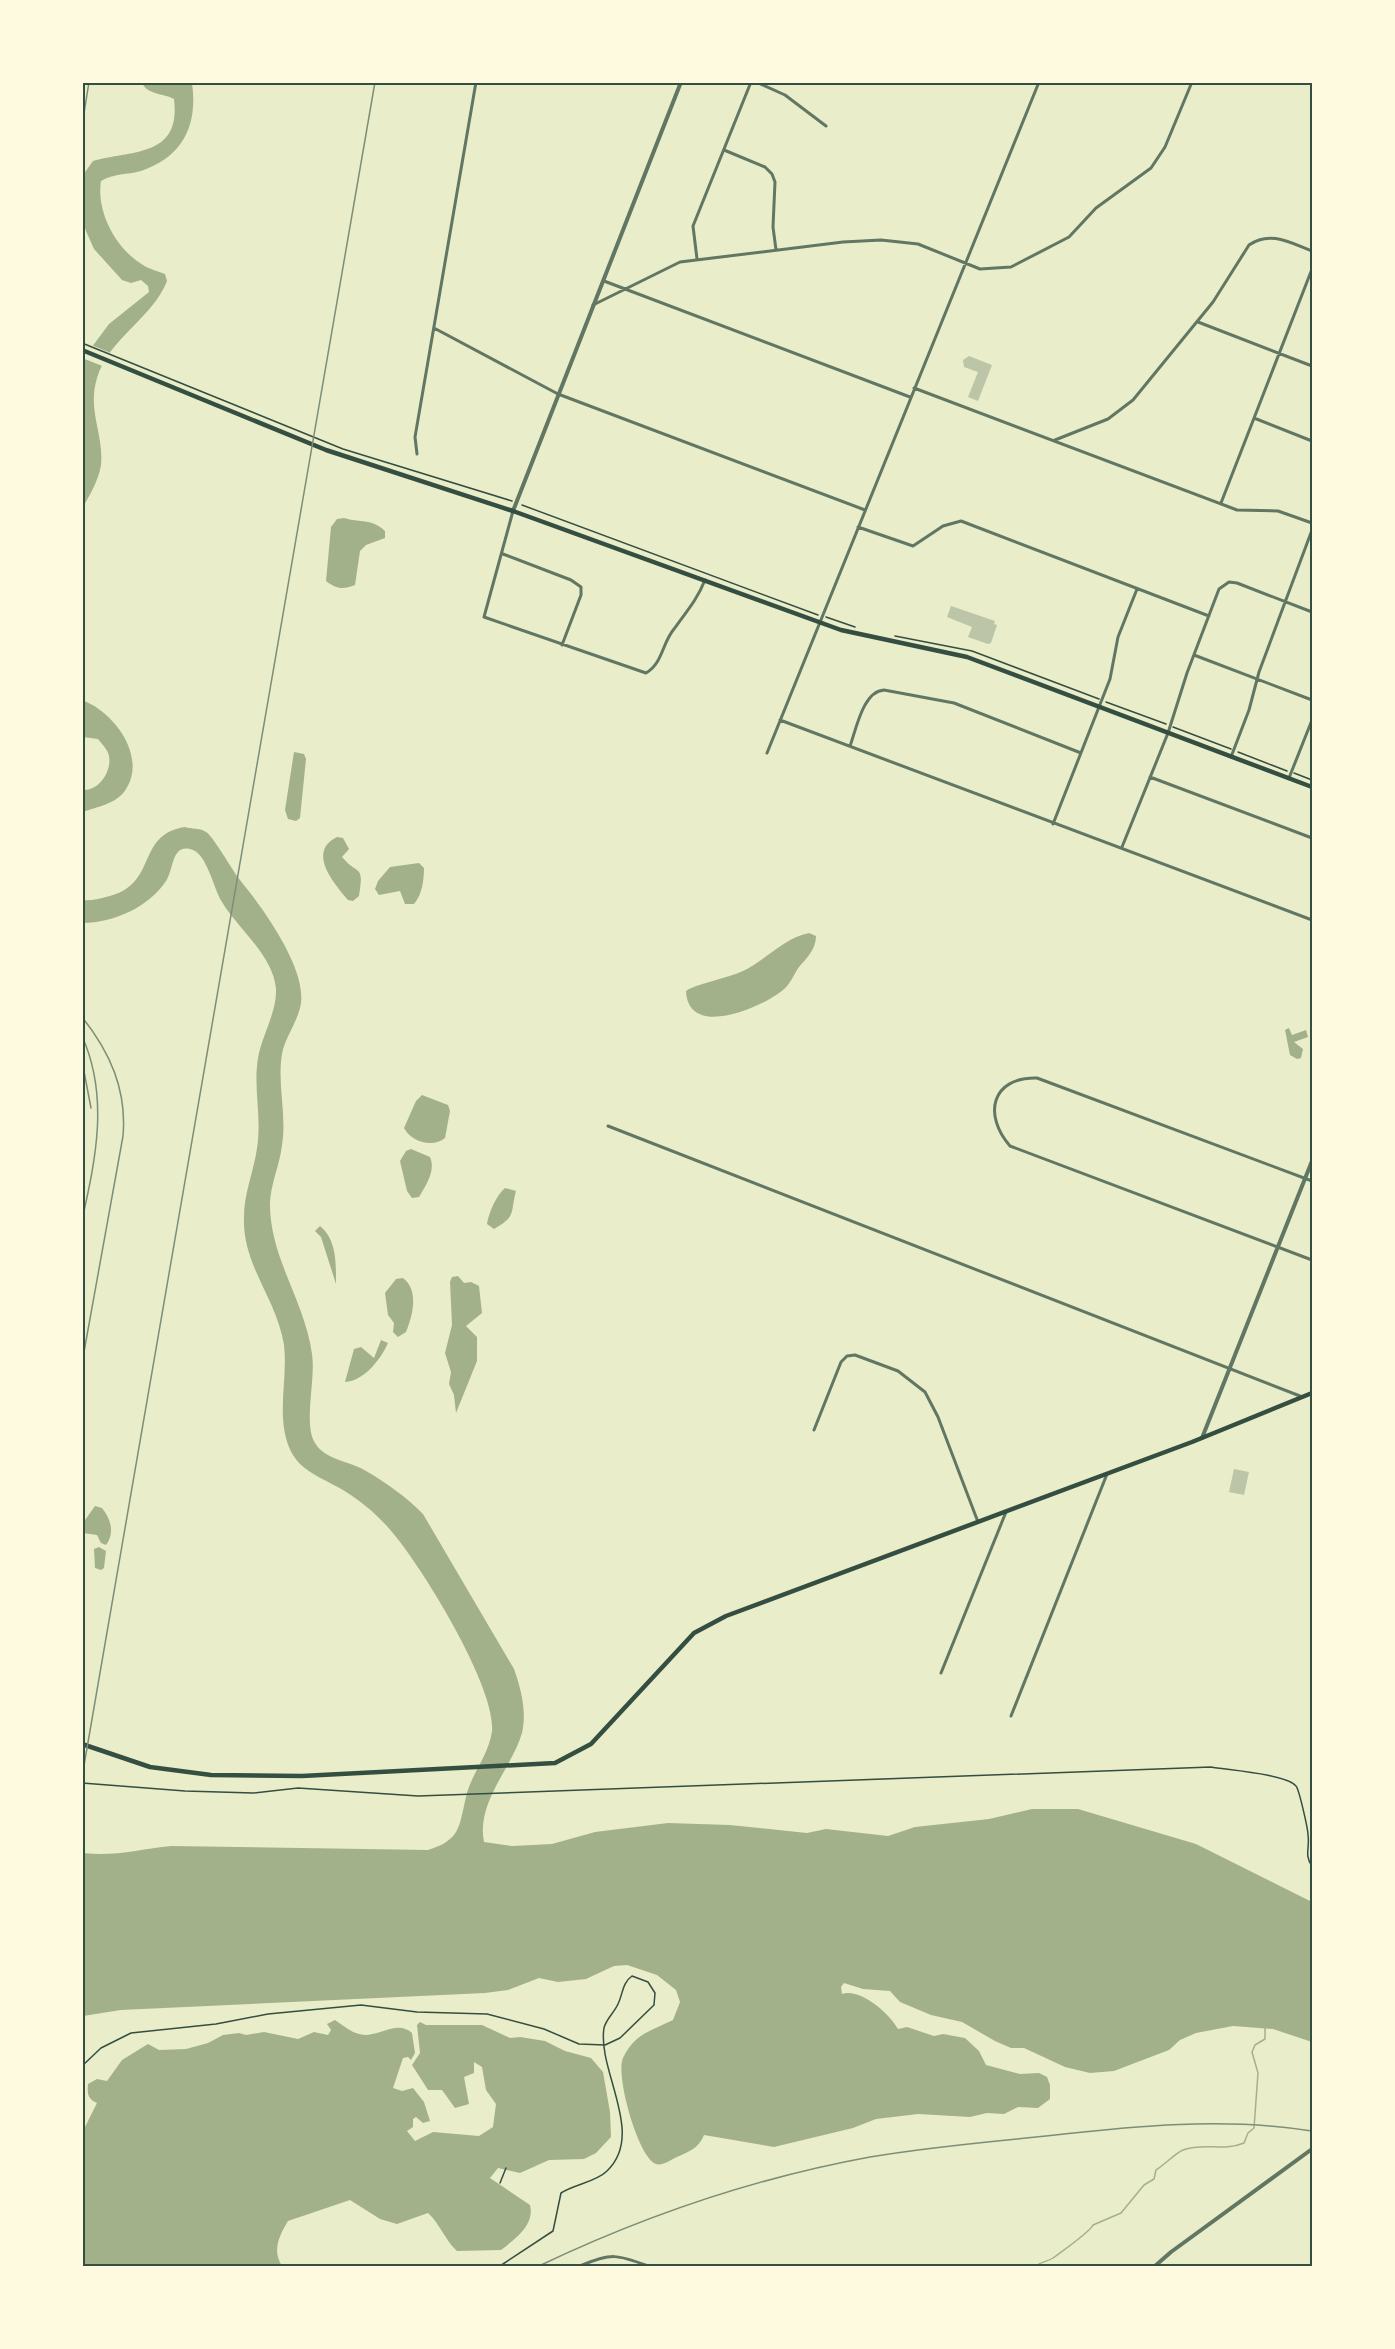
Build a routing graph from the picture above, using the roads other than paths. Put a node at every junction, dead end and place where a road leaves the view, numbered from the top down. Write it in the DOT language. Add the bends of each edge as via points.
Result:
graph roads {
  1 [pos="476,82"];
  2 [pos="751,82"];
  3 [pos="756,82"];
  4 [pos="1039,82"];
  5 [pos="1192,82"];
  6 [pos="680,83"];
  7 [pos="826,126"];
  8 [pos="724,150"];
  9 [pos="776,250"];
  10 [pos="1312,251"];
  11 [pos="697,260"];
  12 [pos="965,263"];
  13 [pos="1312,269"];
  14 [pos="602,280"];
  15 [pos="625,289"];
  16 [pos="593,305"];
  17 [pos="1198,322"];
  18 [pos="435,328"];
  19 [pos="82,350"];
  20 [pos="1279,353"];
  21 [pos="1312,366"];
  22 [pos="914,388"];
  23 [pos="558,394"];
  24 [pos="910,397"];
  25 [pos="1254,418"];
  26 [pos="1055,440"];
  27 [pos="1312,441"];
  28 [pos="417,454"];
  29 [pos="1221,504"];
  30 [pos="865,510"];
  31 [pos="513,511"];
  32 [pos="1312,523"];
  33 [pos="858,527"];
  34 [pos="1312,531"];
  35 [pos="503,554"];
  36 [pos="705,580"];
  37 [pos="1137,589"];
  38 [pos="1286,602"];
  39 [pos="1312,612"];
  40 [pos="1209,616"];
  41 [pos="820,623"];
  42 [pos="562,645"];
  43 [pos="1194,655"];
  44 [pos="1257,679"];
  45 [pos="1312,700"];
  46 [pos="1099,706"];
  47 [pos="780,720"];
  48 [pos="1312,720"];
  49 [pos="1168,733"];
  50 [pos="850,746"];
  51 [pos="767,753"];
  52 [pos="1081,753"];
  53 [pos="1232,757"];
  54 [pos="1150,777"];
  55 [pos="1289,778"];
  56 [pos="1312,788"];
  57 [pos="1053,824"];
  58 [pos="1312,838"];
  59 [pos="1122,847"];
  60 [pos="1312,920"];
  61 [pos="608,1126"];
  62 [pos="1312,1161"];
  63 [pos="1306,1178"];
  64 [pos="1312,1181"];
  65 [pos="1278,1248"];
  66 [pos="1312,1260"];
  67 [pos="1230,1367"];
  68 [pos="1312,1393"];
  69 [pos="1302,1397"];
  70 [pos="814,1430"];
  71 [pos="1202,1438"];
  72 [pos="1107,1474"];
  73 [pos="1006,1512"];
  74 [pos="978,1522"];
  75 [pos="941,1673"];
  76 [pos="1011,1716"];
  77 [pos="82,1744"];
  78 [pos="1312,2149"];
  79 [pos="580,2266"];
  80 [pos="648,2266"];
  81 [pos="1155,2266"];
  1 -- 18 [label="street"];
  2 -- 8 [label="street"];
  3 -- 7 [label="street" via="785,95"];
  4 -- 12 [label="street"];
  5 -- 12 [label="street" via="1165,147 1151,168 1096,208 1068,237 1011,267 980,269"];
  6 -- 14 [label="street"];
  8 -- 9 [label="street" via="765,167 772,174"];
  8 -- 11 [label="street" via="693,226"];
  9 -- 11 [label="street"];
  9 -- 12 [label="street" via="881,240 926,246"];
  10 -- 17 [label="street" via="1272,237 1257,239 1249,245"];
  11 -- 15 [label="street" via="680,262"];
  12 -- 22 [label="street"];
  13 -- 20 [label="street"];
  14 -- 15 [label="street"];
  14 -- 16 [label="street"];
  15 -- 16 [label="street"];
  15 -- 24 [label="street"];
  16 -- 23 [label="street"];
  17 -- 20 [label="street"];
  17 -- 26 [label="street" via="1125,407"];
  18 -- 23 [label="street"];
  18 -- 28 [label="street" via="415,436"];
  19 -- 31 [label="main road" via="326,450"];
  20 -- 21 [label="street"];
  20 -- 25 [label="street"];
  22 -- 24 [label="street"];
  22 -- 26 [label="street"];
  23 -- 30 [label="street"];
  23 -- 31 [label="street"];
  24 -- 30 [label="street"];
  25 -- 27 [label="street"];
  25 -- 29 [label="street"];
  26 -- 29 [label="street"];
  29 -- 32 [label="street" via="1237,510 1278,511"];
  30 -- 33 [label="street"];
  31 -- 35 [label="street"];
  31 -- 36 [label="main road"];
  33 -- 37 [label="street" via="913,546 943,526 961,521"];
  33 -- 41 [label="street"];
  34 -- 38 [label="street"];
  35 -- 42 [label="street" via="581,587"];
  35 -- 42 [label="street" via="484,617"];
  36 -- 41 [label="main road"];
  36 -- 42 [label="street" via="695,603 673,629 658,663 646,673"];
  37 -- 40 [label="street"];
  37 -- 46 [label="street" via="1118,637 1110,679"];
  38 -- 39 [label="street"];
  38 -- 40 [label="street" via="1237,583 1223,584"];
  38 -- 44 [label="street"];
  40 -- 43 [label="street"];
  41 -- 46 [label="main road" via="868,638 967,657"];
  41 -- 47 [label="street"];
  43 -- 44 [label="street"];
  43 -- 49 [label="street"];
  44 -- 45 [label="street"];
  44 -- 53 [label="street"];
  46 -- 49 [label="main road"];
  46 -- 52 [label="street"];
  47 -- 50 [label="street"];
  47 -- 51 [label="street"];
  48 -- 55 [label="street"];
  49 -- 53 [label="main road"];
  49 -- 54 [label="street"];
  50 -- 52 [label="street" via="869,697 884,690 954,703"];
  50 -- 57 [label="street"];
  52 -- 57 [label="street"];
  53 -- 55 [label="main road"];
  54 -- 58 [label="street"];
  54 -- 59 [label="street"];
  55 -- 56 [label="main road"];
  57 -- 59 [label="street"];
  59 -- 60 [label="street"];
  61 -- 67 [label="street"];
  62 -- 63 [label="street"];
  63 -- 64 [label="street"];
  63 -- 65 [label="street"];
  63 -- 65 [label="street" via="1037,1078 1018,1078 996,1102 994,1121 1010,1146"];
  65 -- 66 [label="street"];
  65 -- 67 [label="street"];
  67 -- 69 [label="street"];
  67 -- 71 [label="street"];
  68 -- 69 [label="main road"];
  69 -- 71 [label="main road"];
  70 -- 74 [label="street" via="841,1362 847,1356 855,1355 898,1371 932,1402"];
  71 -- 72 [label="main road"];
  72 -- 73 [label="main road"];
  72 -- 76 [label="street"];
  73 -- 74 [label="main road"];
  73 -- 75 [label="street"];
  74 -- 77 [label="main road" via="709,1624 694,1633 591,1744 555,1763 297,1776 211,1775 150,1767"];
  78 -- 81 [label="street"];
  79 -- 80 [label="street" via="609,2255"];
}
